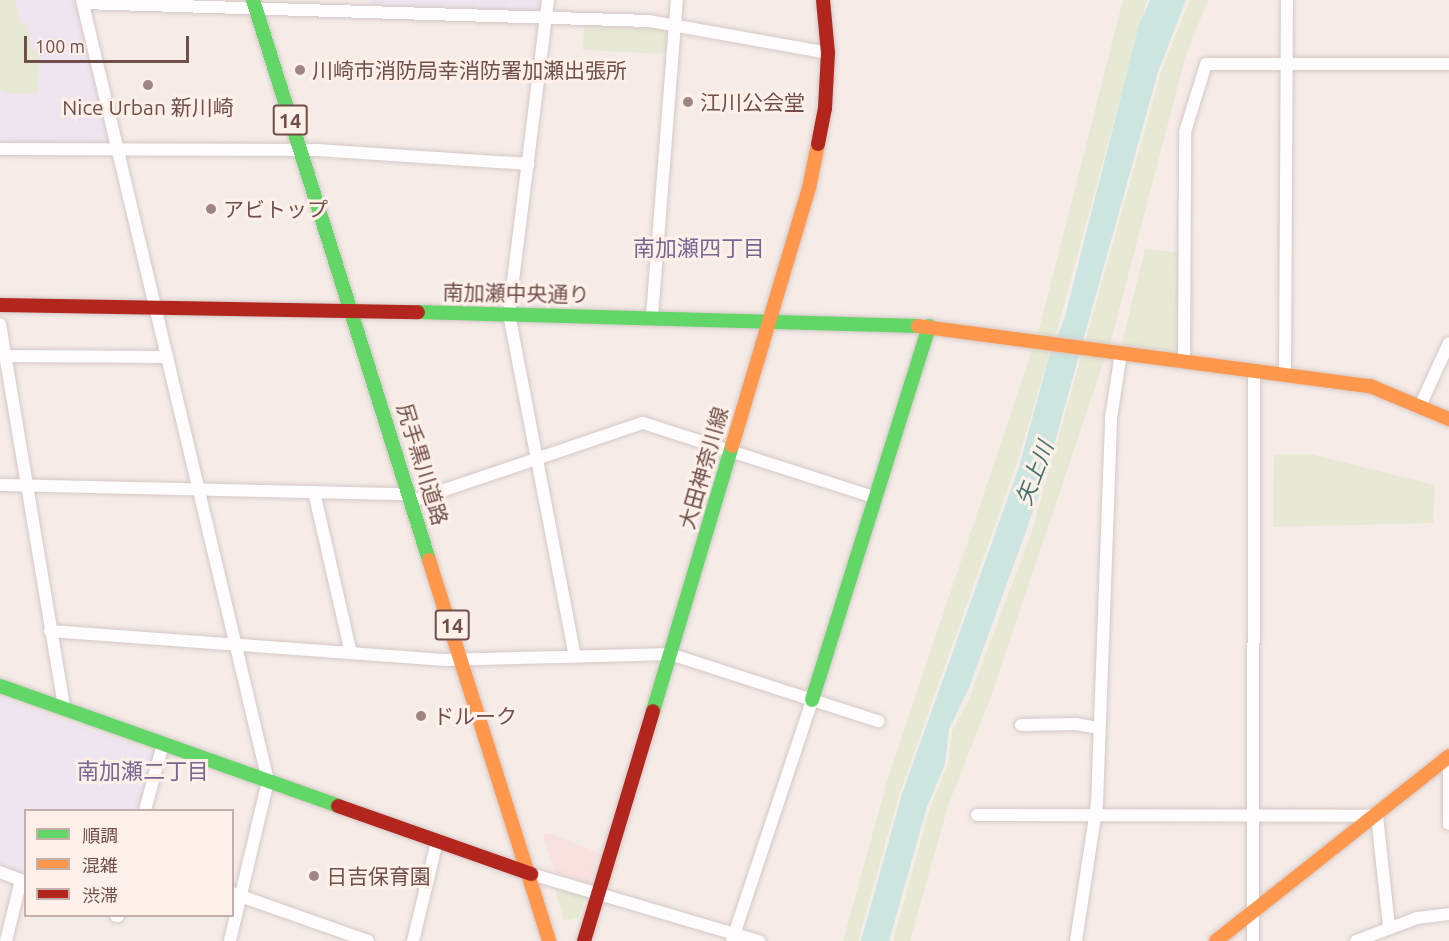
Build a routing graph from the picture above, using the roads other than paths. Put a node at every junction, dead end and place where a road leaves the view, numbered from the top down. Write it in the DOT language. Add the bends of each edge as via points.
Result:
graph roads {
  1 [pos="548,0"];
  2 [pos="677,0"];
  3 [pos="823,0"];
  4 [pos="1287,0"];
  5 [pos="82,1"];
  6 [pos="254,4"];
  7 [pos="306,5"];
  8 [pos="364,6"];
  9 [pos="546,19"];
  10 [pos="675,24"];
  11 [pos="828,53"];
  12 [pos="1287,63"];
  13 [pos="1449,64"];
  14 [pos="0,149"];
  15 [pos="116,150"];
  16 [pos="300,152"];
  17 [pos="529,164"];
  18 [pos="0,305"];
  19 [pos="155,308"];
  20 [pos="349,310"];
  21 [pos="509,314"];
  22 [pos="652,316"];
  23 [pos="770,320"];
  24 [pos="0,324"];
  25 [pos="928,326"];
  26 [pos="1449,343"];
  27 [pos="1115,353"];
  28 [pos="3,356"];
  29 [pos="167,357"];
  30 [pos="1184,361"];
  31 [pos="1254,371"];
  32 [pos="1285,374"];
  33 [pos="1420,406"];
  34 [pos="0,408"];
  35 [pos="14,409"];
  36 [pos="1449,419"];
  37 [pos="730,452"];
  38 [pos="539,459"];
  39 [pos="0,485"];
  40 [pos="27,486"];
  41 [pos="198,489"];
  42 [pos="314,492"];
  43 [pos="410,497"];
  44 [pos="876,498"];
  45 [pos="50,631"];
  46 [pos="236,645"];
  47 [pos="351,653"];
  48 [pos="670,654"];
  49 [pos="575,657"];
  50 [pos="462,659"];
  51 [pos="0,686"];
  52 [pos="812,700"];
  53 [pos="64,708"];
  54 [pos="879,721"];
  55 [pos="1021,724"];
  56 [pos="1098,728"];
  57 [pos="163,744"];
  58 [pos="1449,756"];
  59 [pos="1449,762"];
  60 [pos="268,781"];
  61 [pos="146,809"];
  62 [pos="977,815"];
  63 [pos="1095,815"];
  64 [pos="1252,815"];
  65 [pos="1377,816"];
  66 [pos="1449,824"];
  67 [pos="437,842"];
  68 [pos="0,873"];
  69 [pos="531,874"];
  70 [pos="23,881"];
  71 [pos="237,895"];
  72 [pos="599,895"];
  73 [pos="1253,912"];
  74 [pos="1449,914"];
  75 [pos="234,915"];
  76 [pos="234,917"];
  77 [pos="590,925"];
  78 [pos="1389,927"];
  79 [pos="733,938"];
  80 [pos="6,941"];
  81 [pos="230,941"];
  82 [pos="368,941"];
  83 [pos="413,941"];
  84 [pos="549,941"];
  85 [pos="584,941"];
  86 [pos="596,941"];
  87 [pos="759,941"];
  88 [pos="1076,941"];
  89 [pos="1216,941"];
  90 [pos="1253,941"];
  91 [pos="1356,941"];
  1 -- 9 [label="street"];
  2 -- 10 [label="street"];
  3 -- 11 [label="street, 大田神奈川線"];
  4 -- 12 [label="street"];
  5 -- 6 [label="street"];
  5 -- 15 [label="street"];
  6 -- 7 [label="street"];
  6 -- 16 [label="street, 尻手黒川道路 / 14"];
  7 -- 8 [label="street"];
  8 -- 9 [label="street"];
  9 -- 10 [label="street"];
  9 -- 17 [label="street"];
  10 -- 11 [label="street"];
  10 -- 22 [label="street"];
  11 -- 23 [label="street, 大田神奈川線" via="822,134"];
  12 -- 13 [label="street"];
  12 -- 30 [label="street" via="1206,64 1185,132"];
  12 -- 32 [label="street"];
  14 -- 15 [label="street"];
  15 -- 16 [label="street"];
  15 -- 19 [label="street"];
  16 -- 17 [label="street"];
  16 -- 20 [label="street, 尻手黒川道路 / 14"];
  17 -- 21 [label="street"];
  18 -- 19 [label="street, 南加瀬中央通り"];
  19 -- 20 [label="street, 南加瀬中央通り"];
  19 -- 29 [label="street"];
  20 -- 21 [label="street, 南加瀬中央通り"];
  20 -- 43 [label="street, 尻手黒川道路 / 14"];
  21 -- 22 [label="street, 南加瀬中央通り"];
  21 -- 38 [label="street"];
  22 -- 23 [label="street, 南加瀬中央通り"];
  23 -- 25 [label="street, 南加瀬中央通り"];
  23 -- 37 [label="street, 大田神奈川線"];
  24 -- 28 [label="street"];
  25 -- 27 [label="street, 南加瀬中央通り"];
  25 -- 44 [label="street"];
  26 -- 33 [label="street"];
  27 -- 30 [label="street, 南加瀬中央通り"];
  27 -- 56 [label="street"];
  28 -- 29 [label="street"];
  28 -- 35 [label="street"];
  29 -- 41 [label="street"];
  30 -- 31 [label="street, 南加瀬中央通り"];
  31 -- 32 [label="street, 南加瀬中央通り"];
  31 -- 64 [label="street"];
  32 -- 33 [label="street, 南加瀬中央通り" via="1380,388"];
  33 -- 36 [label="street, 南加瀬中央通り"];
  34 -- 35 [label="street"];
  35 -- 40 [label="street"];
  37 -- 38 [label="street" via="643,423"];
  37 -- 44 [label="street"];
  37 -- 48 [label="street, 大田神奈川線"];
  38 -- 43 [label="street"];
  38 -- 49 [label="street"];
  39 -- 40 [label="street"];
  40 -- 41 [label="street"];
  40 -- 45 [label="street"];
  41 -- 42 [label="street"];
  41 -- 46 [label="street"];
  42 -- 43 [label="street"];
  42 -- 47 [label="street"];
  43 -- 50 [label="street, 尻手黒川道路 / 14"];
  44 -- 52 [label="street"];
  45 -- 46 [label="street"];
  45 -- 53 [label="street"];
  46 -- 47 [label="street"];
  46 -- 60 [label="street"];
  47 -- 50 [label="street"];
  48 -- 49 [label="street"];
  48 -- 52 [label="street"];
  48 -- 72 [label="street, 大田神奈川線"];
  49 -- 50 [label="street"];
  50 -- 69 [label="street, 尻手黒川道路 / 14"];
  51 -- 53 [label="street"];
  52 -- 54 [label="street"];
  52 -- 79 [label="street"];
  53 -- 57 [label="street"];
  55 -- 56 [label="street"];
  56 -- 63 [label="street"];
  57 -- 60 [label="street"];
  57 -- 61 [label="street"];
  58 -- 65 [label="street"];
  59 -- 66 [label="street"];
  60 -- 67 [label="street"];
  60 -- 71 [label="street"];
  62 -- 63 [label="street"];
  63 -- 64 [label="street"];
  63 -- 88 [label="street"];
  64 -- 65 [label="street"];
  64 -- 73 [label="street"];
  65 -- 73 [label="street"];
  65 -- 78 [label="street"];
  67 -- 69 [label="street"];
  67 -- 83 [label="street"];
  68 -- 70 [label="street"];
  69 -- 72 [label="street"];
  69 -- 84 [label="street, 尻手黒川道路 / 14"];
  70 -- 80 [label="street"];
  71 -- 75 [label="street"];
  71 -- 82 [label="street"];
  72 -- 77 [label="street, 大田神奈川線"];
  72 -- 79 [label="street"];
  73 -- 89 [label="street"];
  73 -- 90 [label="street"];
  74 -- 78 [label="street"];
  76 -- 81 [label="street"];
  77 -- 85 [label="street, 大田神奈川線"];
  77 -- 86 [label="street"];
  78 -- 91 [label="street"];
  79 -- 87 [label="street"];
}
